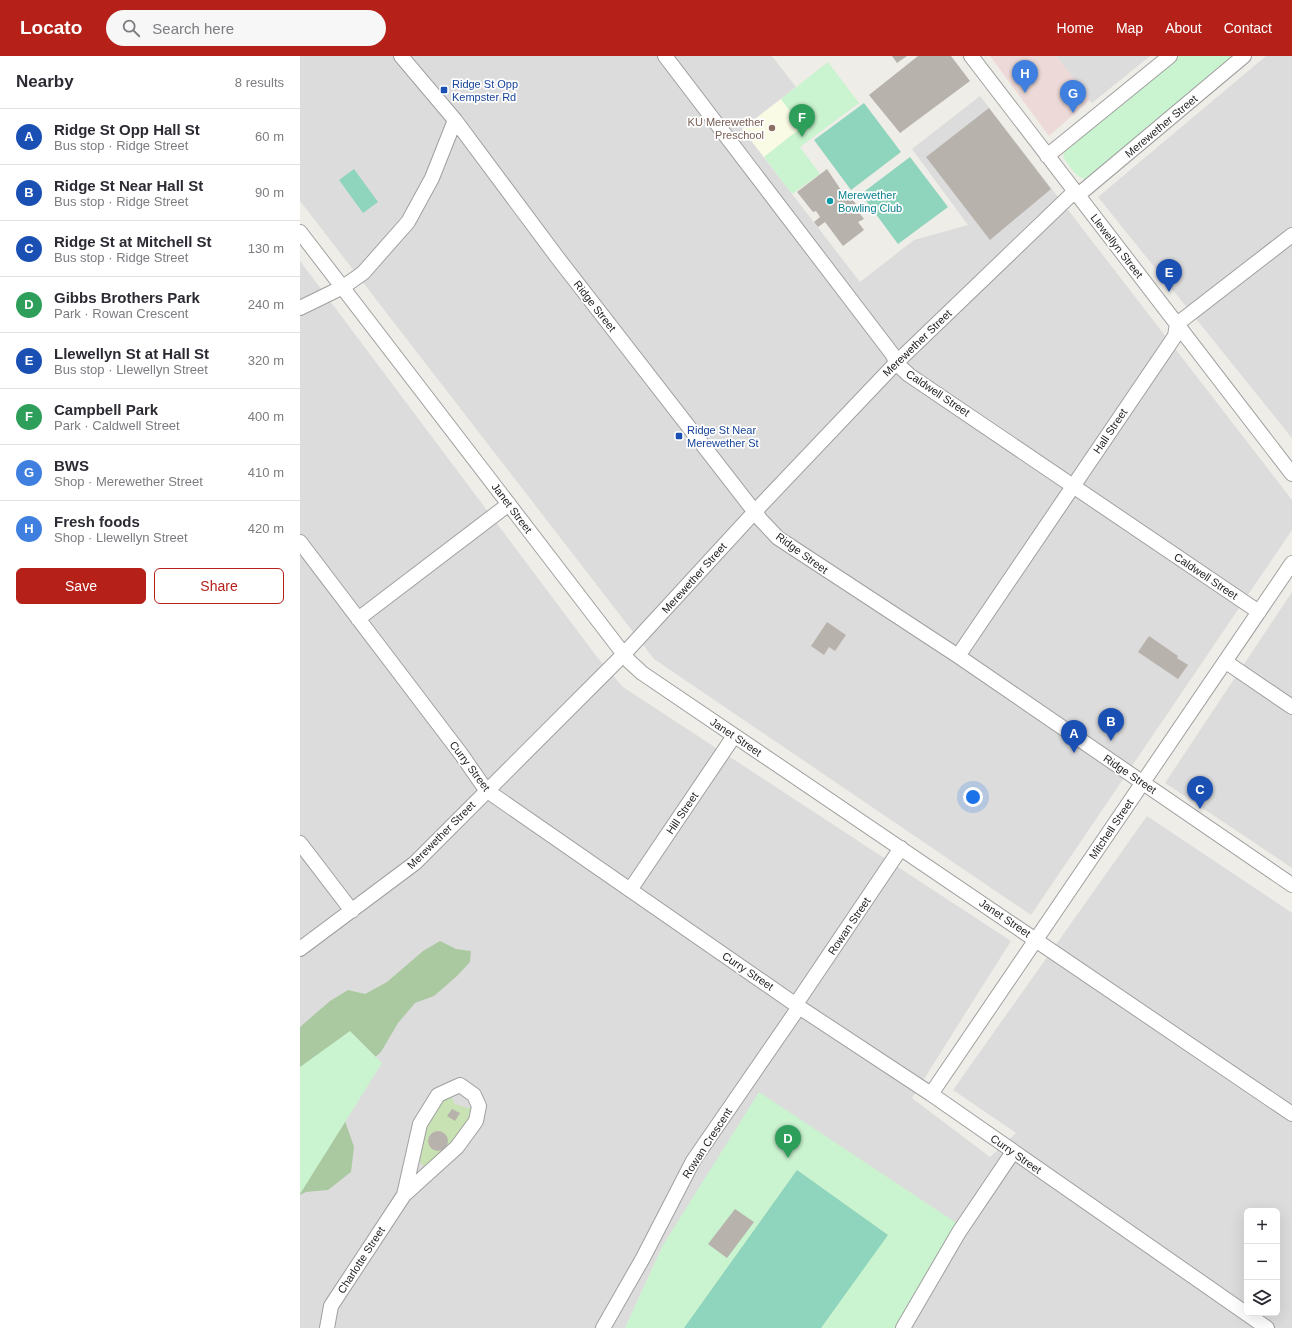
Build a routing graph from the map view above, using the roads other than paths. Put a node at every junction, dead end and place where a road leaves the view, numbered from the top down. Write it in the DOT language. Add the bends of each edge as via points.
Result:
graph roads {
  1 [pos="401,56"];
  2 [pos="665,56"];
  3 [pos="971,56"];
  4 [pos="1170,56"];
  5 [pos="1244,56"];
  6 [pos="455,120"];
  7 [pos="1047,156"];
  8 [pos="1076,194"];
  9 [pos="300,232"];
  10 [pos="1292,235"];
  11 [pos="343,287"];
  12 [pos="300,308"];
  13 [pos="1178,324"];
  14 [pos="896,363"];
  15 [pos="1292,474"];
  16 [pos="1073,485"];
  17 [pos="509,504"];
  18 [pos="755,512"];
  19 [pos="300,542"];
  20 [pos="1292,563"];
  21 [pos="1259,612"];
  22 [pos="358,618"];
  23 [pos="624,655"];
  24 [pos="958,656"];
  25 [pos="1226,662"];
  26 [pos="1292,707"];
  27 [pos="734,736"];
  28 [pos="1142,783"];
  29 [pos="486,790"];
  30 [pos="300,842"];
  31 [pos="901,848"];
  32 [pos="1292,885"];
  33 [pos="630,890"];
  34 [pos="352,911"];
  35 [pos="1036,939"];
  36 [pos="300,949"];
  37 [pos="798,1005"];
  38 [pos="931,1094"];
  39 [pos="1292,1114"];
  40 [pos="1013,1152"];
  41 [pos="404,1195"];
  42 [pos="328,1328"];
  43 [pos="603,1328"];
  44 [pos="903,1328"];
  45 [pos="1267,1328"];
  1 -- 6 [label="street, Ridge Street"];
  2 -- 14 [label="street, Caldwell Street" via="893,355"];
  3 -- 7 [label="street, Llewellyn Street"];
  4 -- 7 [label="street"];
  5 -- 8 [label="street, Merewether Street"];
  6 -- 11 [label="street" via="432,178 408,222 363,273"];
  6 -- 18 [label="street, Ridge Street" via="557,257"];
  7 -- 8 [label="street, Llewellyn Street"];
  8 -- 13 [label="street, Llewellyn Street"];
  8 -- 14 [label="street, Merewether Street"];
  9 -- 11 [label="street, Janet Street"];
  10 -- 13 [label="street"];
  11 -- 12 [label="street"];
  11 -- 17 [label="street, Janet Street"];
  13 -- 15 [label="street, Llewellyn Street"];
  13 -- 16 [label="street, Hall Street" via="1175,336"];
  14 -- 16 [label="street, Caldwell Street" via="909,375"];
  14 -- 18 [label="street, Merewether Street"];
  16 -- 21 [label="street, Caldwell Street"];
  16 -- 24 [label="street, Hall Street"];
  17 -- 22 [label="street"];
  17 -- 23 [label="street, Janet Street"];
  18 -- 23 [label="street, Merewether Street"];
  18 -- 24 [label="street, Ridge Street" via="778,538"];
  19 -- 22 [label="street, Curry Street"];
  20 -- 21 [label="street, Mitchell Street"];
  21 -- 25 [label="street, Mitchell Street"];
  22 -- 29 [label="street, Curry Street"];
  23 -- 27 [label="street, Janet Street" via="642,672"];
  23 -- 29 [label="street, Merewether Street"];
  24 -- 28 [label="street, Ridge Street"];
  25 -- 26 [label="street"];
  25 -- 28 [label="street, Mitchell Street"];
  27 -- 31 [label="street, Janet Street"];
  27 -- 33 [label="street, Hill Street"];
  28 -- 32 [label="street, Ridge Street"];
  28 -- 35 [label="street, Mitchell Street"];
  29 -- 33 [label="street, Curry Street"];
  29 -- 34 [label="street, Merewether Street" via="415,863"];
  30 -- 34 [label="street"];
  31 -- 35 [label="street, Janet Street"];
  31 -- 37 [label="street, Rowan Street"];
  33 -- 37 [label="street, Curry Street"];
  34 -- 36 [label="street, Merewether Street"];
  35 -- 38 [label="street, Mitchell Street"];
  35 -- 39 [label="street, Janet Street"];
  37 -- 38 [label="street, Curry Street"];
  37 -- 43 [label="street, Rowan Crescent" via="693,1161"];
  38 -- 40 [label="street, Curry Street"];
  40 -- 44 [label="street" via="959,1232"];
  40 -- 45 [label="street, Curry Street"];
  41 -- 41 [label="street, Charlotte Street" via="420,1124 438,1095 460,1085 474,1095 479,1106 476,1121 457,1147"];
  41 -- 42 [label="street, Charlotte Street" via="331,1306"];
}
